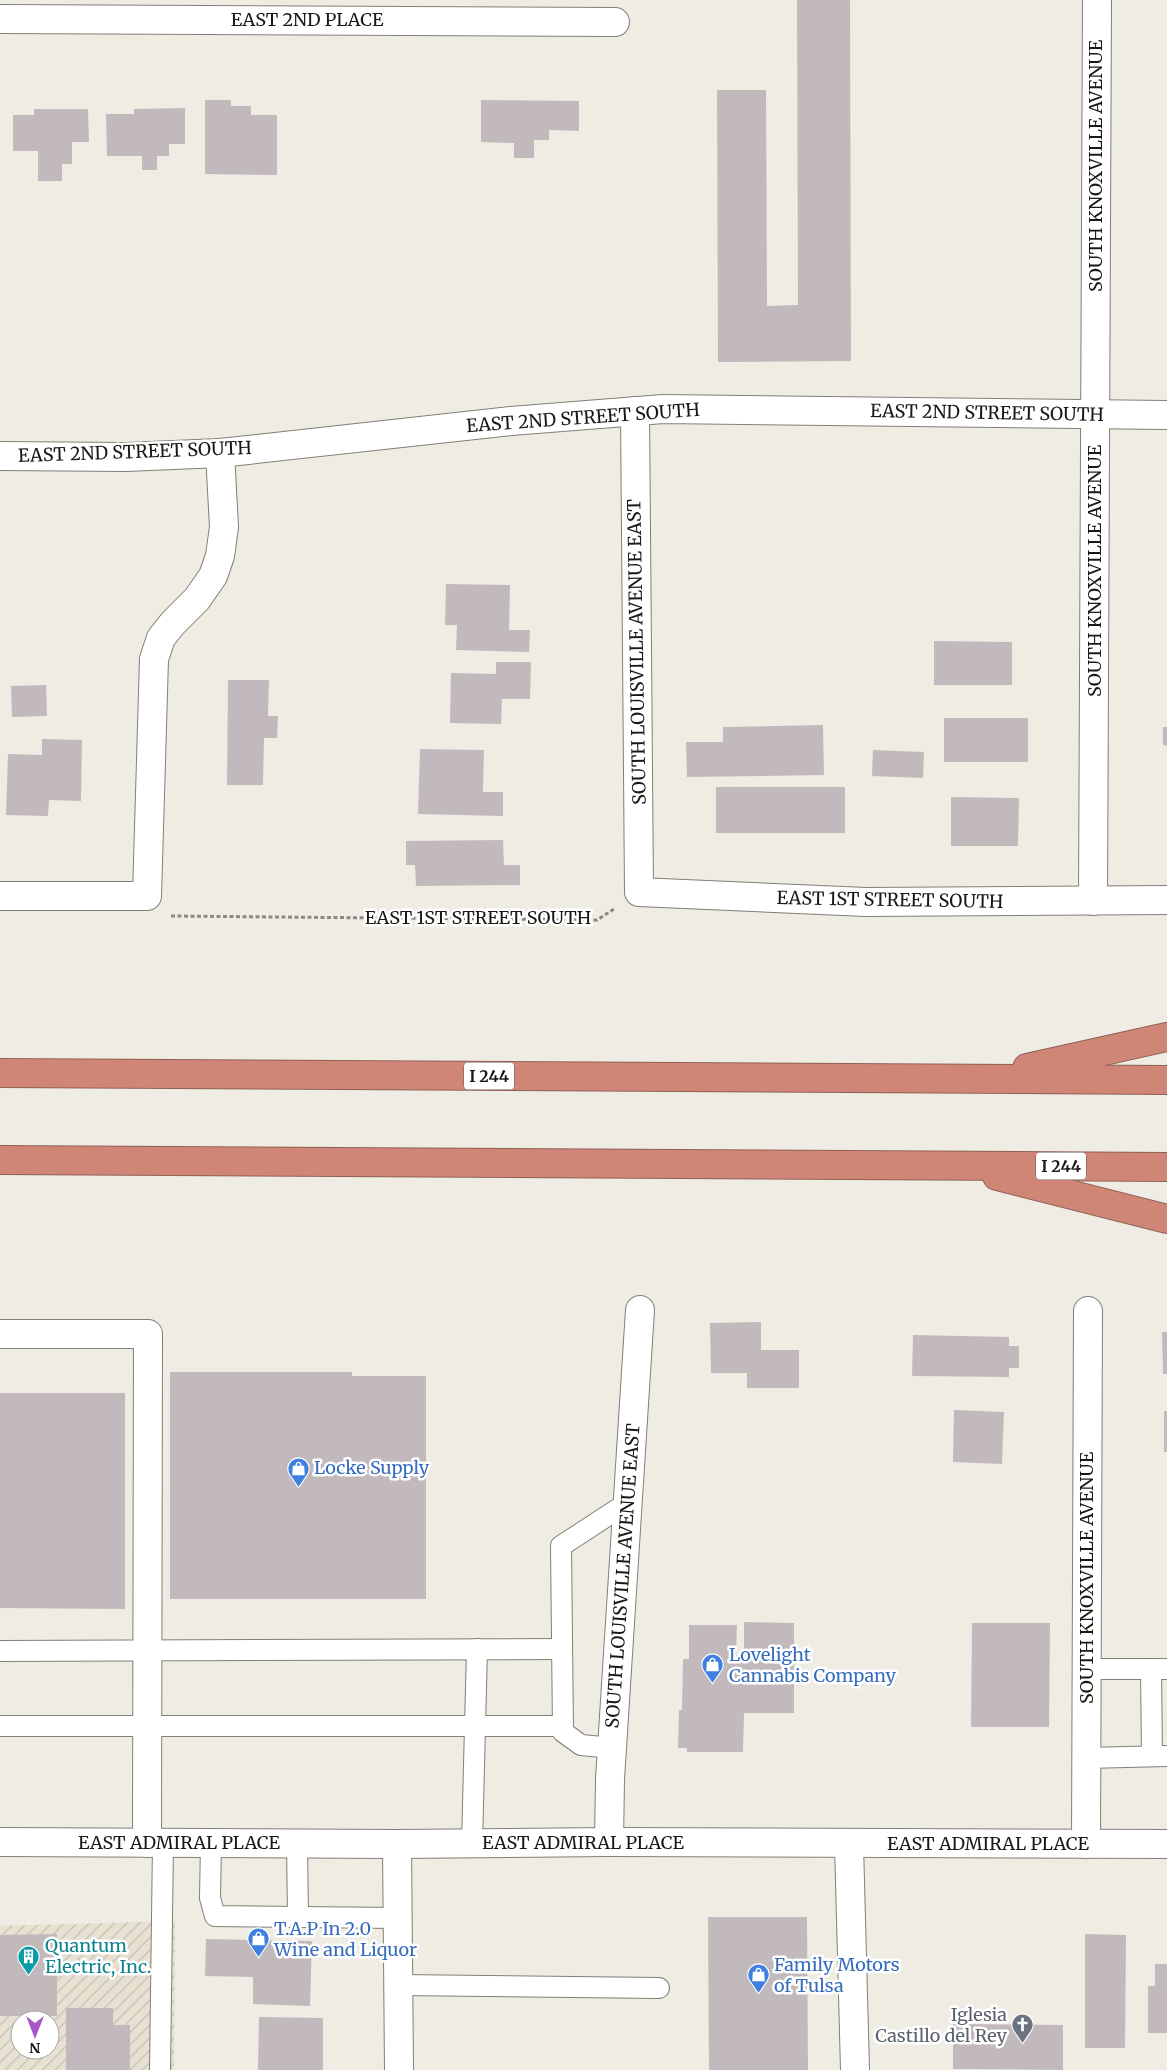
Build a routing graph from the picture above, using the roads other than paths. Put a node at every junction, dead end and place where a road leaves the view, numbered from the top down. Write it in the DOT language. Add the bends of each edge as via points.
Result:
graph roads {
  1 [pos="1097,0"];
  2 [pos="0,19"];
  3 [pos="615,22"];
  4 [pos="635,411"];
  5 [pos="1095,414"];
  6 [pos="1167,415"];
  7 [pos="220,453"];
  8 [pos="0,456"];
  9 [pos="639,892"];
  10 [pos="0,896"];
  11 [pos="1167,900"];
  12 [pos="1093,901"];
  13 [pos="1167,1038"];
  14 [pos="0,1074"];
  15 [pos="978,1079"];
  16 [pos="1167,1080"];
  17 [pos="0,1160"];
  18 [pos="954,1166"];
  19 [pos="1167,1166"];
  20 [pos="1167,1219"];
  21 [pos="640,1310"];
  22 [pos="1088,1311"];
  23 [pos="0,1334"];
  24 [pos="628,1502"];
  25 [pos="477,1649"];
  26 [pos="562,1649"];
  27 [pos="147,1650"];
  28 [pos="0,1651"];
  29 [pos="1086,1669"];
  30 [pos="1159,1669"];
  31 [pos="0,1726"];
  32 [pos="147,1726"];
  33 [pos="475,1726"];
  34 [pos="562,1726"];
  35 [pos="613,1748"];
  36 [pos="1160,1756"];
  37 [pos="1086,1758"];
  38 [pos="0,1842"];
  39 [pos="609,1842"];
  40 [pos="155,1843"];
  41 [pos="210,1843"];
  42 [pos="297,1844"];
  43 [pos="397,1844"];
  44 [pos="472,1844"];
  45 [pos="849,1844"];
  46 [pos="1086,1844"];
  47 [pos="1167,1844"];
  48 [pos="298,1917"];
  49 [pos="398,1918"];
  50 [pos="398,1985"];
  51 [pos="659,1988"];
  52 [pos="160,2070"];
  53 [pos="399,2070"];
  54 [pos="855,2070"];
  1 -- 5 [label="street, SOUTH KNOXVILLE AVENUE"];
  2 -- 3 [label="street, EAST 2ND PLACE"];
  4 -- 5 [label="street, EAST 2ND STREET SOUTH"];
  4 -- 7 [label="street, EAST 2ND STREET SOUTH" via="511,421"];
  4 -- 9 [label="street, SOUTH LOUISVILLE AVENUE EAST"];
  5 -- 6 [label="street, EAST 2ND STREET SOUTH"];
  5 -- 12 [label="street, SOUTH KNOXVILLE AVENUE"];
  7 -- 8 [label="street, EAST 2ND STREET SOUTH" via="126,457"];
  7 -- 10 [label="street" via="224,527 220,556 213,576 161,638 154,659 147,896"];
  9 -- 12 [label="street, EAST 1ST STREET SOUTH" via="866,902"];
  11 -- 12 [label="street, EAST 1ST STREET SOUTH"];
  13 -- 15 [label="highway"];
  14 -- 15 [label="highway, I 244"];
  15 -- 16 [label="highway, I 244"];
  17 -- 18 [label="highway, I 244"];
  18 -- 19 [label="highway, I 244"];
  18 -- 20 [label="highway"];
  21 -- 24 [label="street, SOUTH LOUISVILLE AVENUE EAST"];
  22 -- 29 [label="street, SOUTH KNOXVILLE AVENUE"];
  23 -- 27 [label="street" via="148,1334"];
  24 -- 26 [label="lane" via="561,1546"];
  24 -- 35 [label="street, SOUTH LOUISVILLE AVENUE EAST"];
  25 -- 26 [label="lane"];
  25 -- 27 [label="lane"];
  25 -- 33 [label="lane"];
  26 -- 34 [label="lane"];
  27 -- 28 [label="lane"];
  27 -- 32 [label="street"];
  29 -- 30 [label="lane"];
  29 -- 37 [label="street, SOUTH KNOXVILLE AVENUE"];
  30 -- 36 [label="lane"];
  31 -- 32 [label="lane"];
  32 -- 33 [label="lane"];
  32 -- 40 [label="street"];
  33 -- 34 [label="lane"];
  33 -- 44 [label="lane"];
  34 -- 35 [label="lane" via="562,1732 581,1746"];
  35 -- 39 [label="street, SOUTH LOUISVILLE AVENUE EAST"];
  36 -- 37 [label="lane"];
  37 -- 46 [label="street, SOUTH KNOXVILLE AVENUE"];
  38 -- 40 [label="street, EAST ADMIRAL PLACE"];
  39 -- 44 [label="street, EAST ADMIRAL PLACE"];
  39 -- 45 [label="street, EAST ADMIRAL PLACE"];
  40 -- 41 [label="street, EAST ADMIRAL PLACE"];
  40 -- 52 [label="lane"];
  41 -- 42 [label="street, EAST ADMIRAL PLACE"];
  41 -- 48 [label="lane" via="210,1898 215,1916"];
  42 -- 43 [label="street, EAST ADMIRAL PLACE"];
  42 -- 48 [label="lane"];
  43 -- 44 [label="street, EAST ADMIRAL PLACE"];
  43 -- 49 [label="street"];
  45 -- 46 [label="street, EAST ADMIRAL PLACE"];
  45 -- 54 [label="street"];
  46 -- 47 [label="street, EAST ADMIRAL PLACE"];
  48 -- 49 [label="lane"];
  49 -- 50 [label="street"];
  50 -- 51 [label="lane"];
  50 -- 53 [label="street"];
}
